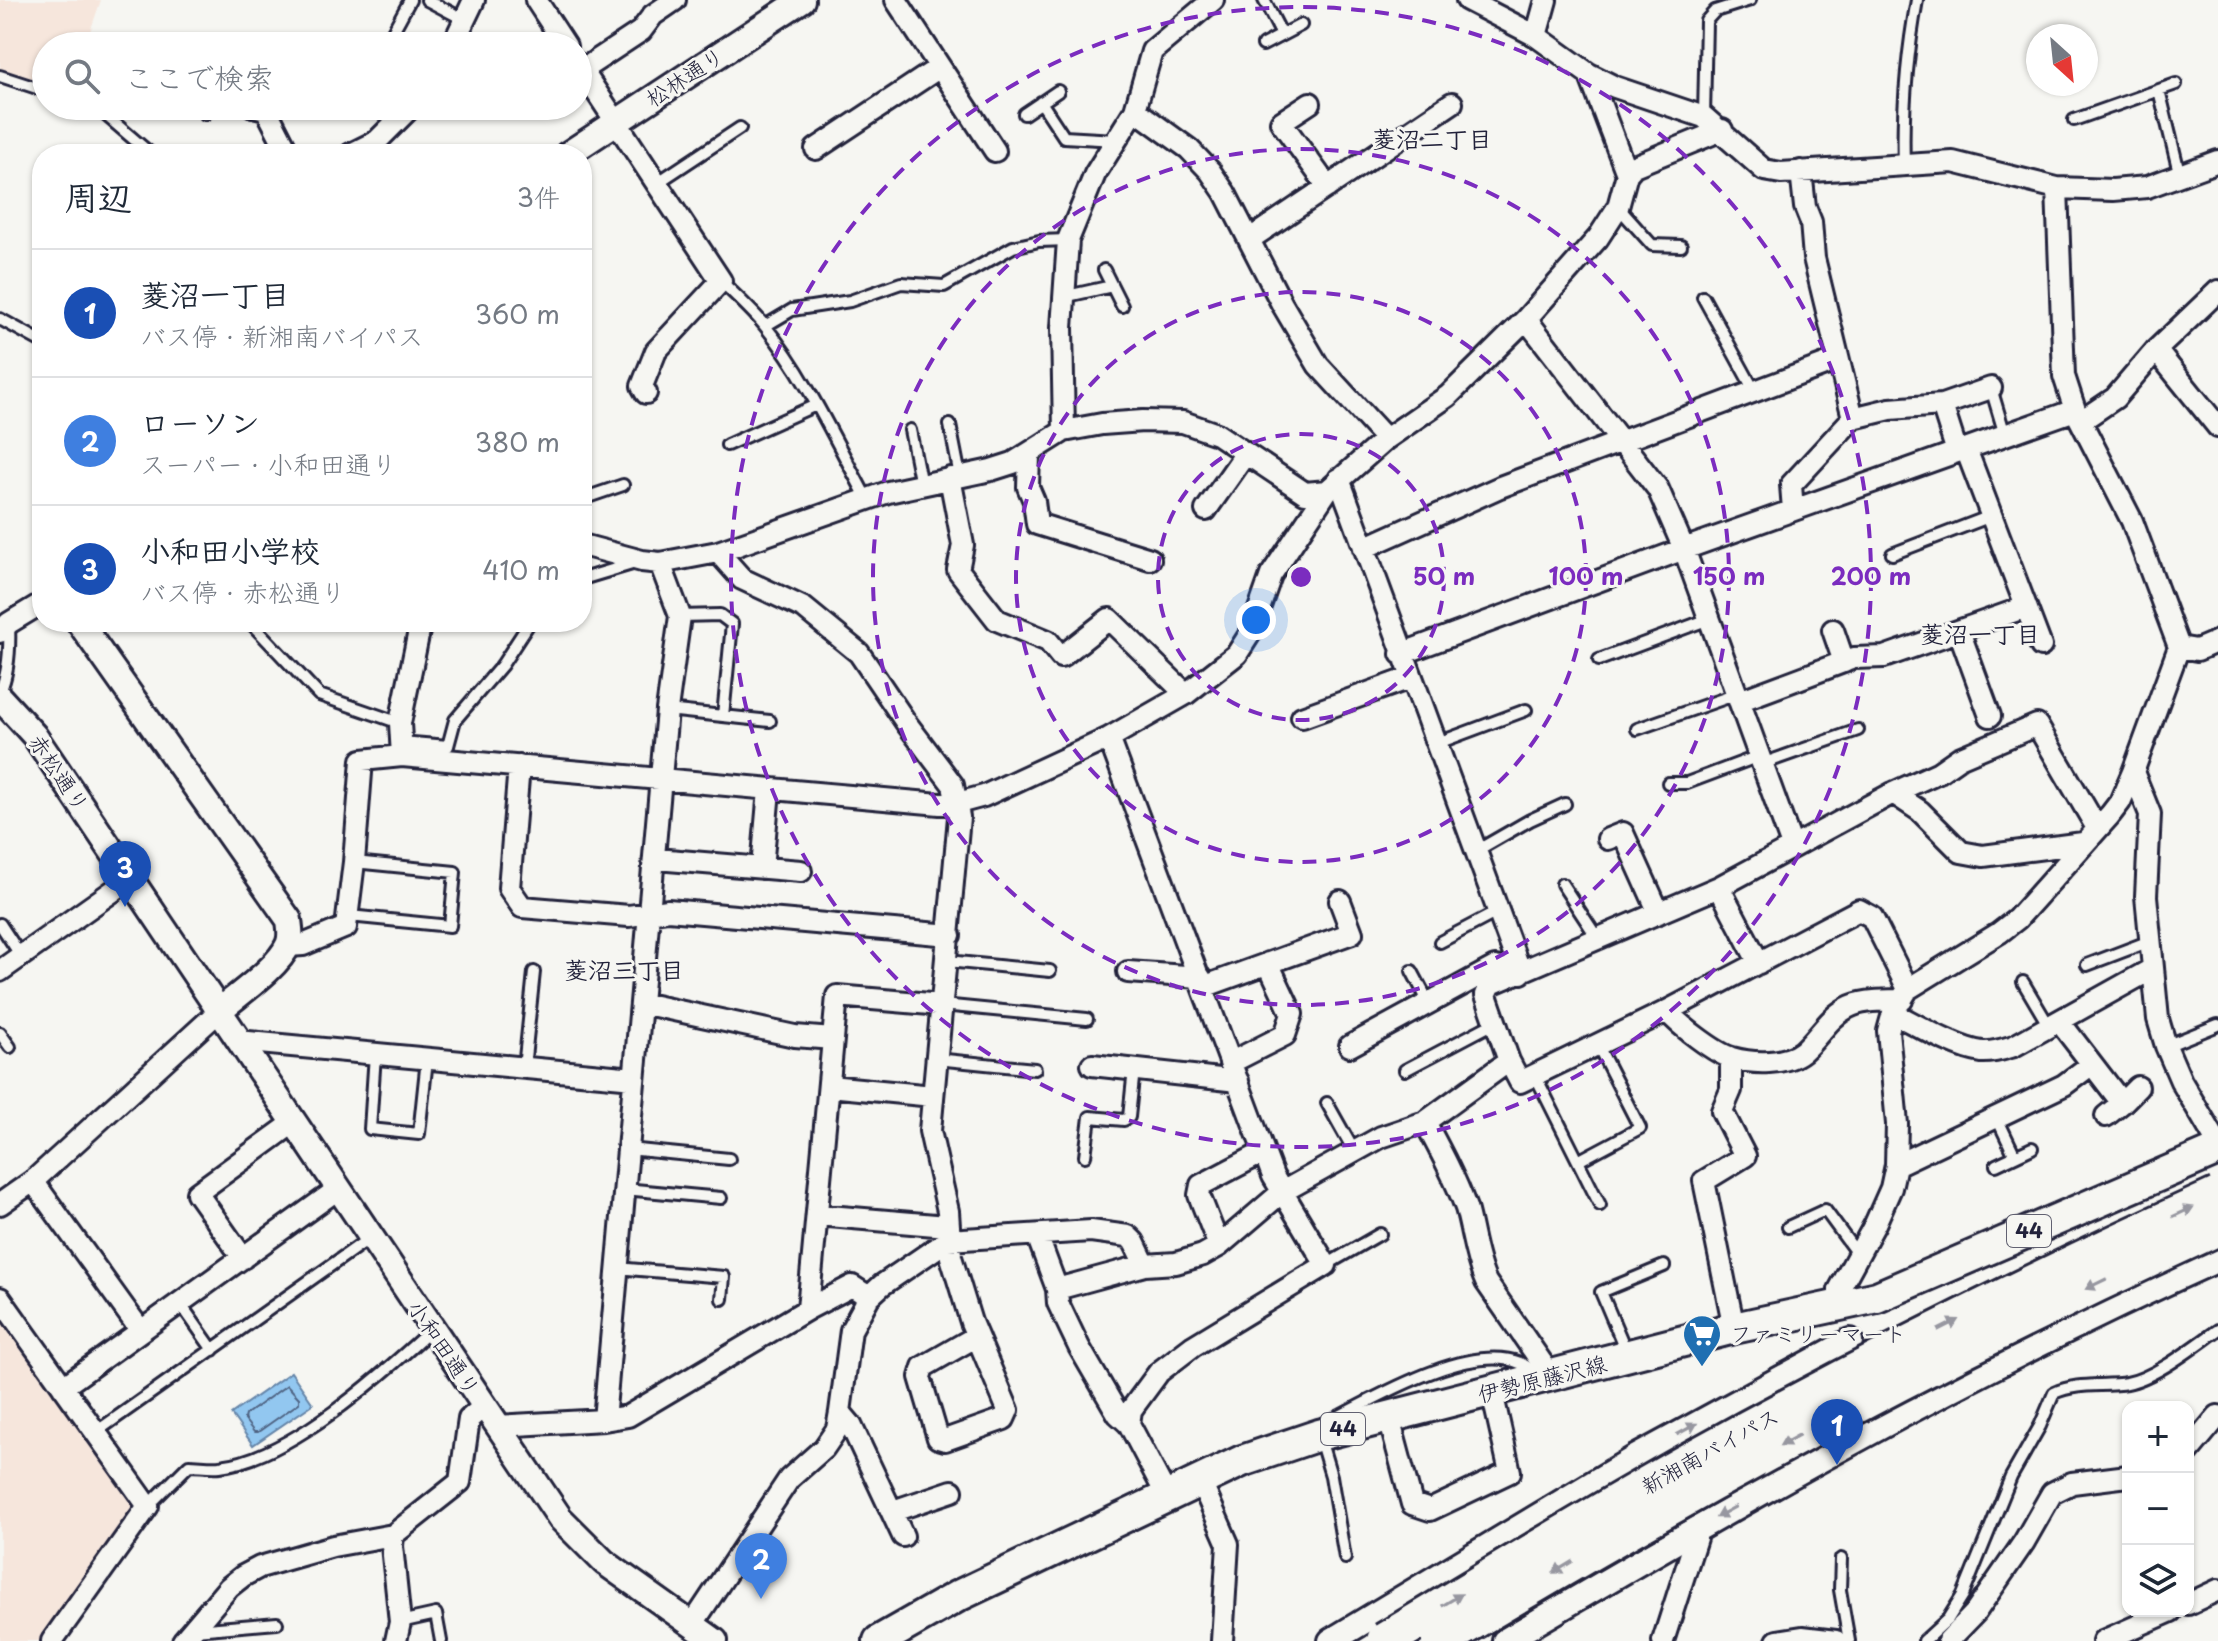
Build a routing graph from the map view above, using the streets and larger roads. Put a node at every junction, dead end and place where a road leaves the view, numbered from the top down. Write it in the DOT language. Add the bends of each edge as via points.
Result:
graph roads {
  1 [pos="474,0"];
  2 [pos="536,0"];
  3 [pos="675,0"];
  4 [pos="802,0"];
  5 [pos="896,0"];
  6 [pos="1213,0"];
  7 [pos="1467,0"];
  8 [pos="1546,0"];
  9 [pos="459,32"];
  10 [pos="557,32"];
  11 [pos="1536,36"];
  12 [pos="592,60"];
  13 [pos="940,67"];
  14 [pos="1589,74"];
  15 [pos="592,85"];
  16 [pos="1310,103"];
  17 [pos="1452,103"];
  18 [pos="1135,110"];
  19 [pos="272,120"];
  20 [pos="398,120"];
  21 [pos="616,122"];
  22 [pos="1722,130"];
  23 [pos="284,144"];
  24 [pos="371,144"];
  25 [pos="583,144"];
  26 [pos="816,149"];
  27 [pos="995,151"];
  28 [pos="2218,161"];
  29 [pos="1801,171"];
  30 [pos="1627,174"];
  31 [pos="1328,187"];
  32 [pos="2057,188"];
  33 [pos="1250,239"];
  34 [pos="2218,291"];
  35 [pos="1526,319"];
  36 [pos="2156,350"];
  37 [pos="1838,360"];
  38 [pos="1991,388"];
  39 [pos="646,393"];
  40 [pos="1942,405"];
  41 [pos="2078,415"];
  42 [pos="1853,418"];
  43 [pos="2218,427"];
  44 [pos="1064,431"];
  45 [pos="1386,439"];
  46 [pos="1622,443"];
  47 [pos="1961,450"];
  48 [pos="1246,453"];
  49 [pos="1029,454"];
  50 [pos="955,477"];
  51 [pos="1333,485"];
  52 [pos="1206,510"];
  53 [pos="1793,510"];
  54 [pos="592,547"];
  55 [pos="1364,548"];
  56 [pos="1684,549"];
  57 [pos="718,552"];
  58 [pos="1150,559"];
  59 [pos="651,562"];
  60 [pos="2026,607"];
  61 [pos="32,608"];
  62 [pos="3,624"];
  63 [pos="1833,630"];
  64 [pos="1959,631"];
  65 [pos="86,632"];
  66 [pos="419,632"];
  67 [pos="2218,641"];
  68 [pos="2041,646"];
  69 [pos="2179,647"];
  70 [pos="1401,654"];
  71 [pos="1844,662"];
  72 [pos="1410,678"];
  73 [pos="1186,694"];
  74 [pos="1738,698"];
  75 [pos="2,704"];
  76 [pos="1990,716"];
  77 [pos="1302,717"];
  78 [pos="1109,738"];
  79 [pos="401,741"];
  80 [pos="519,766"];
  81 [pos="2133,772"];
  82 [pos="662,780"];
  83 [pos="769,790"];
  84 [pos="1893,793"];
  85 [pos="958,803"];
  86 [pos="2090,836"];
  87 [pos="1608,839"];
  88 [pos="1792,846"];
  89 [pos="656,859"];
  90 [pos="762,868"];
  91 [pos="801,871"];
  92 [pos="130,879"];
  93 [pos="1719,887"];
  94 [pos="1340,901"];
  95 [pos="650,913"];
  96 [pos="1659,913"];
  97 [pos="950,935"];
  98 [pos="288,946"];
  99 [pos="1268,963"];
  100 [pos="1759,963"];
  101 [pos="2152,969"];
  102 [pos="0,971"];
  103 [pos="1128,972"];
  104 [pos="1521,973"];
  105 [pos="1201,982"];
  106 [pos="1901,1001"];
  107 [pos="641,1003"];
  108 [pos="942,1005"];
  109 [pos="1667,1011"];
  110 [pos="218,1012"];
  111 [pos="2054,1024"];
  112 [pos="833,1039"];
  113 [pos="238,1041"];
  114 [pos="1350,1046"];
  115 [pos="1731,1058"];
  116 [pos="1509,1061"];
  117 [pos="2092,1064"];
  118 [pos="1092,1065"];
  119 [pos="1234,1072"];
  120 [pos="634,1078"];
  121 [pos="829,1086"];
  122 [pos="2138,1087"];
  123 [pos="933,1096"];
  124 [pos="2122,1103"];
  125 [pos="2106,1116"];
  126 [pos="1425,1122"];
  127 [pos="293,1123"];
  128 [pos="2218,1147"];
  129 [pos="1264,1152"];
  130 [pos="1896,1165"];
  131 [pos="33,1181"];
  132 [pos="338,1189"];
  133 [pos="1282,1192"];
  134 [pos="2218,1196"];
  135 [pos="0,1204"];
  136 [pos="817,1215"];
  137 [pos="2218,1227"];
  138 [pos="948,1233"];
  139 [pos="1037,1235"];
  140 [pos="1219,1246"];
  141 [pos="243,1258"];
  142 [pos="2218,1259"];
  143 [pos="1145,1265"];
  144 [pos="1057,1289"];
  145 [pos="869,1297"];
  146 [pos="0,1298"];
  147 [pos="1839,1305"];
  148 [pos="808,1309"];
  149 [pos="1734,1328"];
  150 [pos="141,1331"];
  151 [pos="977,1336"];
  152 [pos="1850,1341"];
  153 [pos="1547,1377"];
  154 [pos="63,1387"];
  155 [pos="1492,1392"];
  156 [pos="840,1412"];
  157 [pos="490,1416"];
  158 [pos="2218,1416"];
  159 [pos="1389,1418"];
  160 [pos="1897,1418"];
  161 [pos="604,1420"];
  162 [pos="1129,1424"];
  163 [pos="2194,1445"];
  164 [pos="1635,1458"];
  165 [pos="2122,1477"];
  166 [pos="1200,1480"];
  167 [pos="952,1491"];
  168 [pos="1167,1496"];
  169 [pos="893,1511"];
  170 [pos="1696,1528"];
  171 [pos="393,1535"];
  172 [pos="903,1536"];
  173 [pos="2218,1590"];
  174 [pos="2194,1601"];
  175 [pos="2157,1617"];
  176 [pos="692,1625"];
  177 [pos="398,1632"];
  178 [pos="187,1636"];
  179 [pos="52,1641"];
  180 [pos="715,1641"];
  181 [pos="879,1641"];
  182 [pos="1222,1641"];
  183 [pos="1331,1641"];
  184 [pos="1385,1641"];
  185 [pos="1440,1641"];
  186 [pos="1505,1641"];
  187 [pos="1663,1641"];
  188 [pos="1777,1641"];
  189 [pos="1836,1641"];
  190 [pos="1948,1641"];
  191 [pos="2103,1641"];
  1 -- 9 [label="street"];
  2 -- 10 [label="street"];
  3 -- 12 [label="street" via="641,31"];
  4 -- 21 [label="street, 松林通り"];
  5 -- 13 [label="street"];
  6 -- 18 [label="street" via="1152,51"];
  7 -- 11 [label="street"];
  8 -- 11 [label="street"];
  11 -- 14 [label="street"];
  13 -- 26 [label="street"];
  13 -- 27 [label="street"];
  14 -- 22 [label="street" via="1704,117"];
  14 -- 30 [label="street"];
  15 -- 21 [label="street"];
  16 -- 31 [label="street" via="1281,122"];
  17 -- 31 [label="street"];
  18 -- 33 [label="street" via="1210,171"];
  18 -- 44 [label="street" via="1095,174 1068,240 1062,328"];
  19 -- 23 [label="street"];
  20 -- 24 [label="street"];
  21 -- 25 [label="street, 松林通り"];
  21 -- 39 [label="street" via="721,281 656,351 642,386"];
  22 -- 29 [label="street" via="1764,170"];
  22 -- 30 [label="street" via="1634,166"];
  28 -- 32 [label="street" via="2147,187"];
  29 -- 32 [label="street" via="1953,162"];
  29 -- 37 [label="street"];
  30 -- 35 [label="street" via="1618,207 1598,238"];
  31 -- 33 [label="street"];
  32 -- 41 [label="street" via="2064,376"];
  33 -- 45 [label="street" via="1318,365"];
  34 -- 36 [label="street"];
  35 -- 45 [label="street" via="1448,396"];
  35 -- 46 [label="street"];
  36 -- 41 [label="street" via="2115,398"];
  36 -- 43 [label="street"];
  37 -- 42 [label="street"];
  37 -- 46 [label="street"];
  38 -- 40 [label="street"];
  40 -- 42 [label="street"];
  40 -- 47 [label="street"];
  41 -- 47 [label="street"];
  41 -- 69 [label="street" via="2132,521"];
  42 -- 53 [label="street" via="1791,485"];
  44 -- 48 [label="street" via="1102,424 1183,422 1217,434"];
  44 -- 49 [label="street"];
  45 -- 51 [label="street"];
  46 -- 55 [label="street" via="1500,487"];
  46 -- 56 [label="street" via="1658,489"];
  47 -- 53 [label="street"];
  47 -- 60 [label="street"];
  48 -- 51 [label="street" via="1305,493"];
  48 -- 52 [label="street"];
  49 -- 50 [label="street" via="991,470"];
  49 -- 58 [label="street" via="1028,487 1037,524"];
  50 -- 57 [label="street" via="867,499"];
  50 -- 73 [label="street" via="963,545 958,570 997,620 1048,641 1061,657 1109,619"];
  51 -- 55 [label="street"];
  51 -- 73 [label="street" via="1271,575 1251,632 1237,654"];
  53 -- 56 [label="street"];
  54 -- 59 [label="street"];
  55 -- 70 [label="street"];
  56 -- 70 [label="street"];
  56 -- 74 [label="street"];
  57 -- 59 [label="street"];
  57 -- 85 [label="street" via="742,579 804,608 859,653 953,785"];
  59 -- 82 [label="street" via="680,616"];
  60 -- 64 [label="street"];
  60 -- 68 [label="street"];
  61 -- 62 [label="street"];
  63 -- 71 [label="street"];
  64 -- 71 [label="street" via="1884,657"];
  64 -- 76 [label="street"];
  65 -- 98 [label="street" via="282,908 289,920"];
  66 -- 79 [label="street"];
  67 -- 69 [label="street" via="2197,650"];
  69 -- 81 [label="street"];
  70 -- 72 [label="street"];
  71 -- 74 [label="street"];
  72 -- 77 [label="street"];
  72 -- 104 [label="street"];
  73 -- 78 [label="street"];
  74 -- 88 [label="street"];
  75 -- 92 [label="street, 赤松通り" via="34,735"];
  78 -- 85 [label="street"];
  78 -- 105 [label="street"];
  79 -- 80 [label="street"];
  79 -- 98 [label="street" via="362,760 346,927"];
  80 -- 82 [label="street"];
  80 -- 95 [label="street" via="509,888 522,907"];
  81 -- 86 [label="street" via="2120,802"];
  81 -- 101 [label="street" via="2150,814 2146,896"];
  82 -- 83 [label="street"];
  82 -- 89 [label="street"];
  83 -- 85 [label="street"];
  83 -- 90 [label="street"];
  84 -- 86 [label="street" via="1920,811 1961,852 1983,856"];
  84 -- 86 [label="street" via="2037,725"];
  84 -- 88 [label="street"];
  85 -- 97 [label="street"];
  86 -- 106 [label="street" via="2017,919"];
  87 -- 96 [label="street" via="1623,833"];
  88 -- 93 [label="street"];
  89 -- 90 [label="street"];
  89 -- 95 [label="street"];
  90 -- 91 [label="street"];
  92 -- 102 [label="street"];
  92 -- 110 [label="street, 赤松通り"];
  93 -- 96 [label="street"];
  93 -- 100 [label="street"];
  94 -- 99 [label="street" via="1352,933"];
  95 -- 97 [label="street" via="668,910"];
  95 -- 107 [label="street"];
  96 -- 104 [label="street"];
  97 -- 108 [label="street"];
  98 -- 110 [label="street"];
  99 -- 105 [label="street"];
  99 -- 119 [label="street" via="1292,1014 1285,1035"];
  100 -- 106 [label="street" via="1859,910 1872,917"];
  100 -- 109 [label="street"];
  101 -- 111 [label="street"];
  101 -- 128 [label="street" via="2166,1046"];
  103 -- 105 [label="street"];
  104 -- 114 [label="street" via="1495,967"];
  104 -- 116 [label="street" via="1491,984 1486,995"];
  105 -- 119 [label="street"];
  106 -- 111 [label="street" via="1941,1038 1981,1052 2014,1046"];
  106 -- 115 [label="street" via="1848,1007 1803,1052 1786,1060"];
  106 -- 130 [label="street" via="1888,1031"];
  107 -- 112 [label="street" via="795,1036"];
  107 -- 120 [label="street"];
  108 -- 112 [label="street" via="837,996"];
  108 -- 123 [label="street"];
  109 -- 115 [label="street"];
  109 -- 116 [label="street" via="1520,1082"];
  110 -- 113 [label="street, 小和田通り"];
  110 -- 131 [label="street"];
  111 -- 117 [label="street"];
  112 -- 121 [label="street"];
  113 -- 120 [label="street"];
  113 -- 127 [label="street, 小和田通り"];
  115 -- 149 [label="street" via="1731,1090 1722,1111 1745,1156 1704,1181"];
  116 -- 126 [label="street"];
  117 -- 124 [label="street"];
  117 -- 130 [label="street" via="2064,1085"];
  118 -- 119 [label="street"];
  119 -- 129 [label="street"];
  120 -- 161 [label="street"];
  121 -- 123 [label="street"];
  121 -- 136 [label="street"];
  122 -- 124 [label="street"];
  123 -- 138 [label="street" via="930,1131"];
  124 -- 125 [label="street"];
  126 -- 133 [label="street" via="1381,1137"];
  126 -- 153 [label="street" via="1466,1209 1480,1270"];
  127 -- 132 [label="street, 小和田通り"];
  127 -- 141 [label="street" via="197,1193"];
  128 -- 147 [label="main road, 伊勢原藤沢線 / 44" via="1877,1297"];
  129 -- 133 [label="street"];
  129 -- 140 [label="street" via="1201,1185 1199,1195"];
  130 -- 147 [label="street" via="1891,1188 1839,1290"];
  131 -- 135 [label="street"];
  131 -- 150 [label="street"];
  132 -- 141 [label="street"];
  132 -- 157 [label="street, 小和田通り"];
  133 -- 140 [label="street"];
  133 -- 162 [label="street" via="1326,1265 1159,1372 1131,1410"];
  184 -- 134 [label="highway, 新湘南バイパス, one-way, bridge" via="1598,1513 1821,1390"];
  136 -- 138 [label="street"];
  136 -- 148 [label="street"];
  137 -- 185 [label="highway, 新湘南バイパス, one-way, bridge" via="1865,1399 1614,1537"];
  138 -- 139 [label="street"];
  138 -- 145 [label="street"];
  138 -- 151 [label="street"];
  139 -- 143 [label="street" via="1091,1231 1128,1236"];
  139 -- 144 [label="street"];
  140 -- 143 [label="street" via="1176,1263"];
  141 -- 150 [label="street"];
  142 -- 160 [label="street"];
  143 -- 144 [label="street"];
  144 -- 162 [label="street" via="1058,1303 1079,1347"];
  145 -- 148 [label="street" via="852,1286"];
  145 -- 156 [label="street" via="851,1330"];
  146 -- 154 [label="street"];
  147 -- 149 [label="main road, 伊勢原藤沢線 / 44"];
  147 -- 152 [label="street"];
  148 -- 161 [label="street" via="628,1416"];
  149 -- 153 [label="main road, 伊勢原藤沢線 / 44"];
  150 -- 154 [label="street"];
  151 -- 151 [label="street" via="923,1367 920,1377 938,1438 1004,1419 1008,1410"];
  152 -- 160 [label="street"];
  164 -- 152 [label="street, one-way"];
  153 -- 155 [label="main road, 伊勢原藤沢線 / 44"];
  154 -- 179 [label="street" via="148,1506"];
  155 -- 159 [label="main road, 伊勢原藤沢線 / 44"];
  155 -- 159 [label="street" via="1510,1472 1430,1510 1412,1504"];
  156 -- 169 [label="street"];
  156 -- 176 [label="street" via="837,1429 824,1448 789,1479"];
  157 -- 161 [label="street"];
  157 -- 171 [label="street" via="469,1419 460,1482"];
  157 -- 176 [label="street, 小和田通り" via="543,1496 580,1540"];
  158 -- 163 [label="street"];
  159 -- 166 [label="main road, 伊勢原藤沢線 / 44" via="1319,1435"];
  160 -- 170 [label="street, one-way"];
  162 -- 168 [label="street"];
  164 -- 170 [label="street"];
  164 -- 183 [label="street"];
  165 -- 190 [label="street" via="2072,1483 2052,1493 1975,1613"];
  166 -- 168 [label="main road, 伊勢原藤沢線 / 44"];
  166 -- 182 [label="street" via="1228,1544"];
  167 -- 169 [label="street"];
  168 -- 181 [label="main road, 伊勢原藤沢線 / 44" via="958,1596"];
  169 -- 172 [label="street"];
  170 -- 186 [label="street"];
  170 -- 187 [label="street"];
  171 -- 177 [label="street"];
  171 -- 178 [label="street" via="260,1567 229,1587"];
  173 -- 174 [label="street"];
  175 -- 191 [label="street"];
  176 -- 180 [label="street, 小和田通り"];
  188 -- 189 [label="street"];
}
